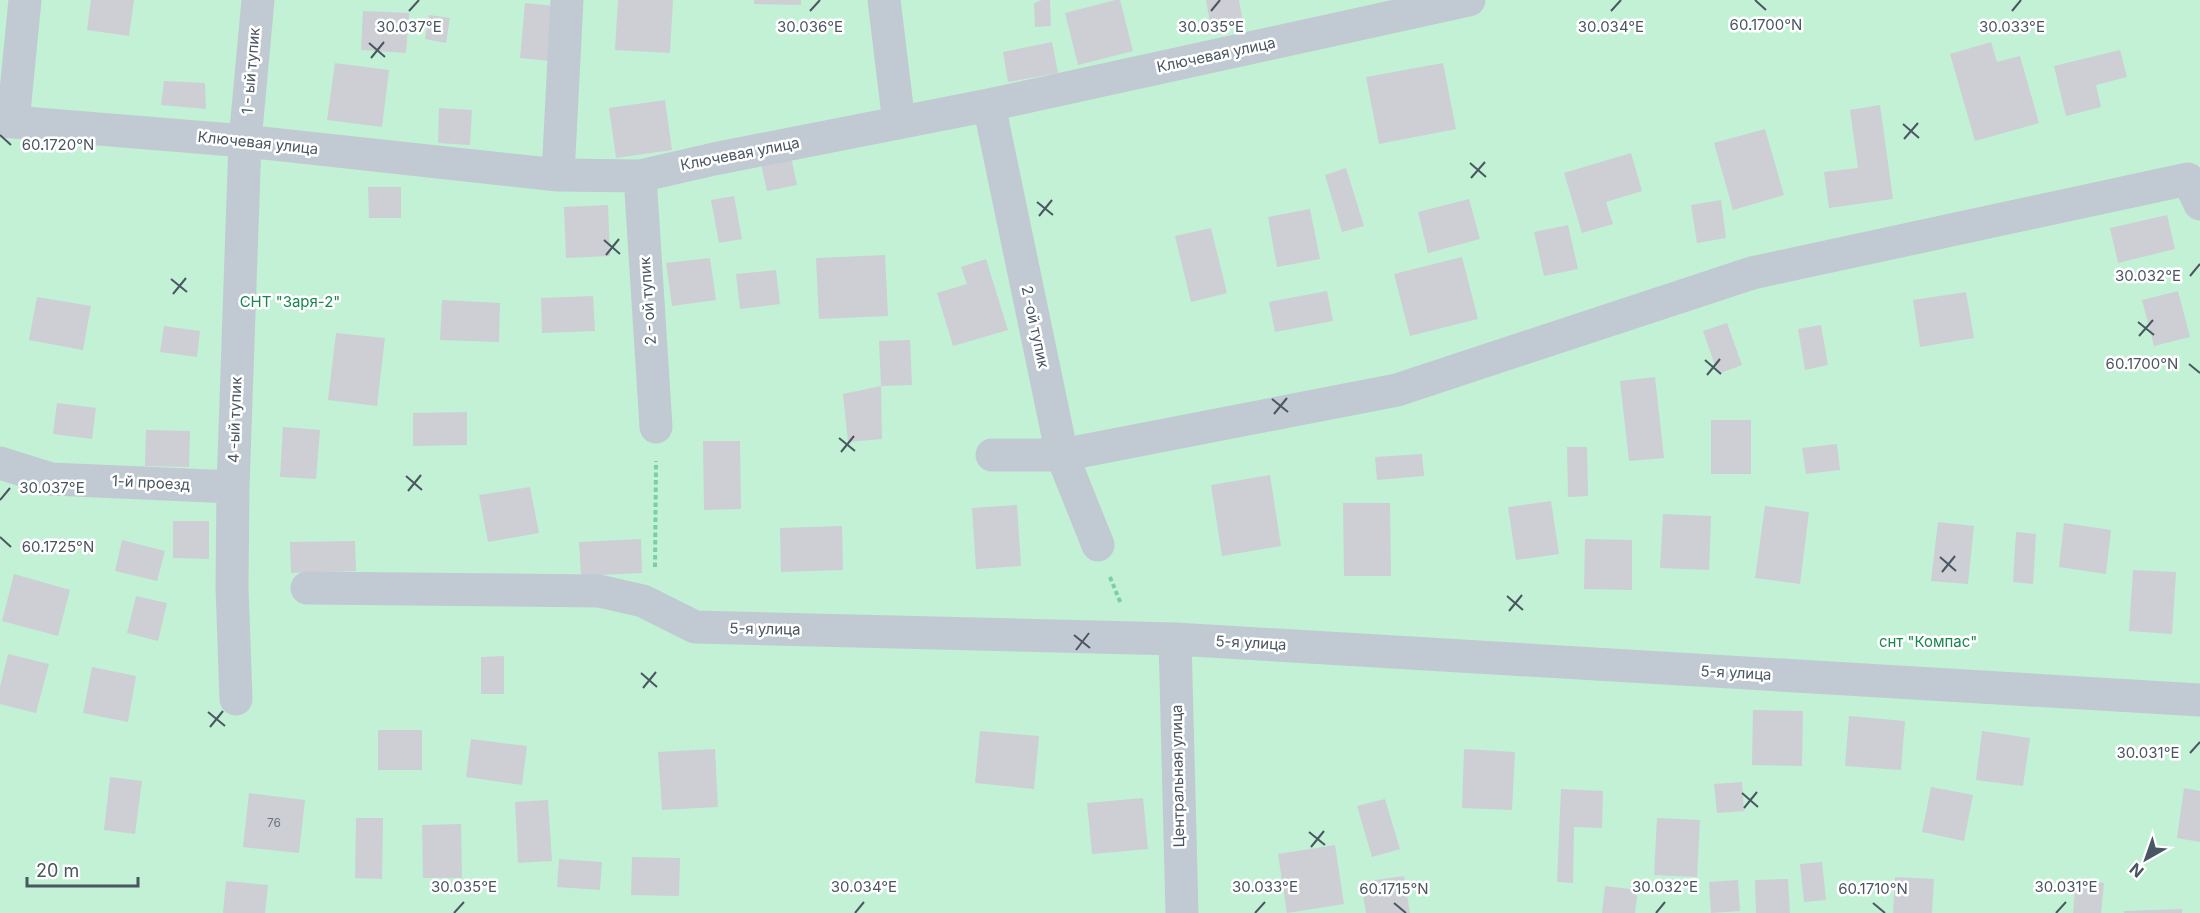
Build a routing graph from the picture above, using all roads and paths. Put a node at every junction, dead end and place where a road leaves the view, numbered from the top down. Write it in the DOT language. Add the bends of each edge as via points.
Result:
graph roads {
  1 [pos="25,0"];
  2 [pos="258,0"];
  3 [pos="567,0"];
  4 [pos="884,0"];
  5 [pos="1469,0"];
  6 [pos="989,105"];
  7 [pos="6,121"];
  8 [pos="899,123"];
  9 [pos="245,141"];
  10 [pos="558,175"];
  11 [pos="640,176"];
  12 [pos="2200,204"];
  13 [pos="656,427"];
  14 [pos="992,455"];
  15 [pos="1062,455"];
  16 [pos="0,463"];
  17 [pos="233,487"];
  18 [pos="1098,545"];
  19 [pos="307,588"];
  20 [pos="655,607"];
  21 [pos="1134,638"];
  22 [pos="1175,639"];
  23 [pos="236,699"];
  24 [pos="2200,700"];
  25 [pos="1182,913"];
  1 -- 7 [label="street"];
  2 -- 9 [label="street, 1 - ый тупик"];
  3 -- 10 [label="street"];
  4 -- 8 [label="street"];
  5 -- 6 [label="street, Ключевая улица"];
  6 -- 8 [label="street, Ключевая улица"];
  6 -- 15 [label="street, 2 -ой тупик"];
  7 -- 9 [label="street, Ключевая улица"];
  8 -- 11 [label="street, Ключевая улица"];
  9 -- 10 [label="street, Ключевая улица"];
  9 -- 17 [label="street, 4 -ый тупик"];
  10 -- 11 [label="street, Ключевая улица"];
  11 -- 13 [label="street, 2 - ой тупик"];
  12 -- 15 [label="street" via="2188,180 1752,273 1397,390"];
  13 -- 20 [label="path"];
  14 -- 15 [label="street"];
  15 -- 18 [label="street, 2 -ой тупик"];
  16 -- 17 [label="street, 1-й проезд" via="51,479"];
  17 -- 23 [label="street, 4 -ый тупик"];
  18 -- 21 [label="path"];
  19 -- 20 [label="street, 5-я улица" via="599,591"];
  20 -- 21 [label="street, 5-я улица" via="695,627"];
  21 -- 22 [label="street, 5-я улица"];
  22 -- 24 [label="street, 5-я улица"];
  22 -- 25 [label="street, Центральная улица"];
}
